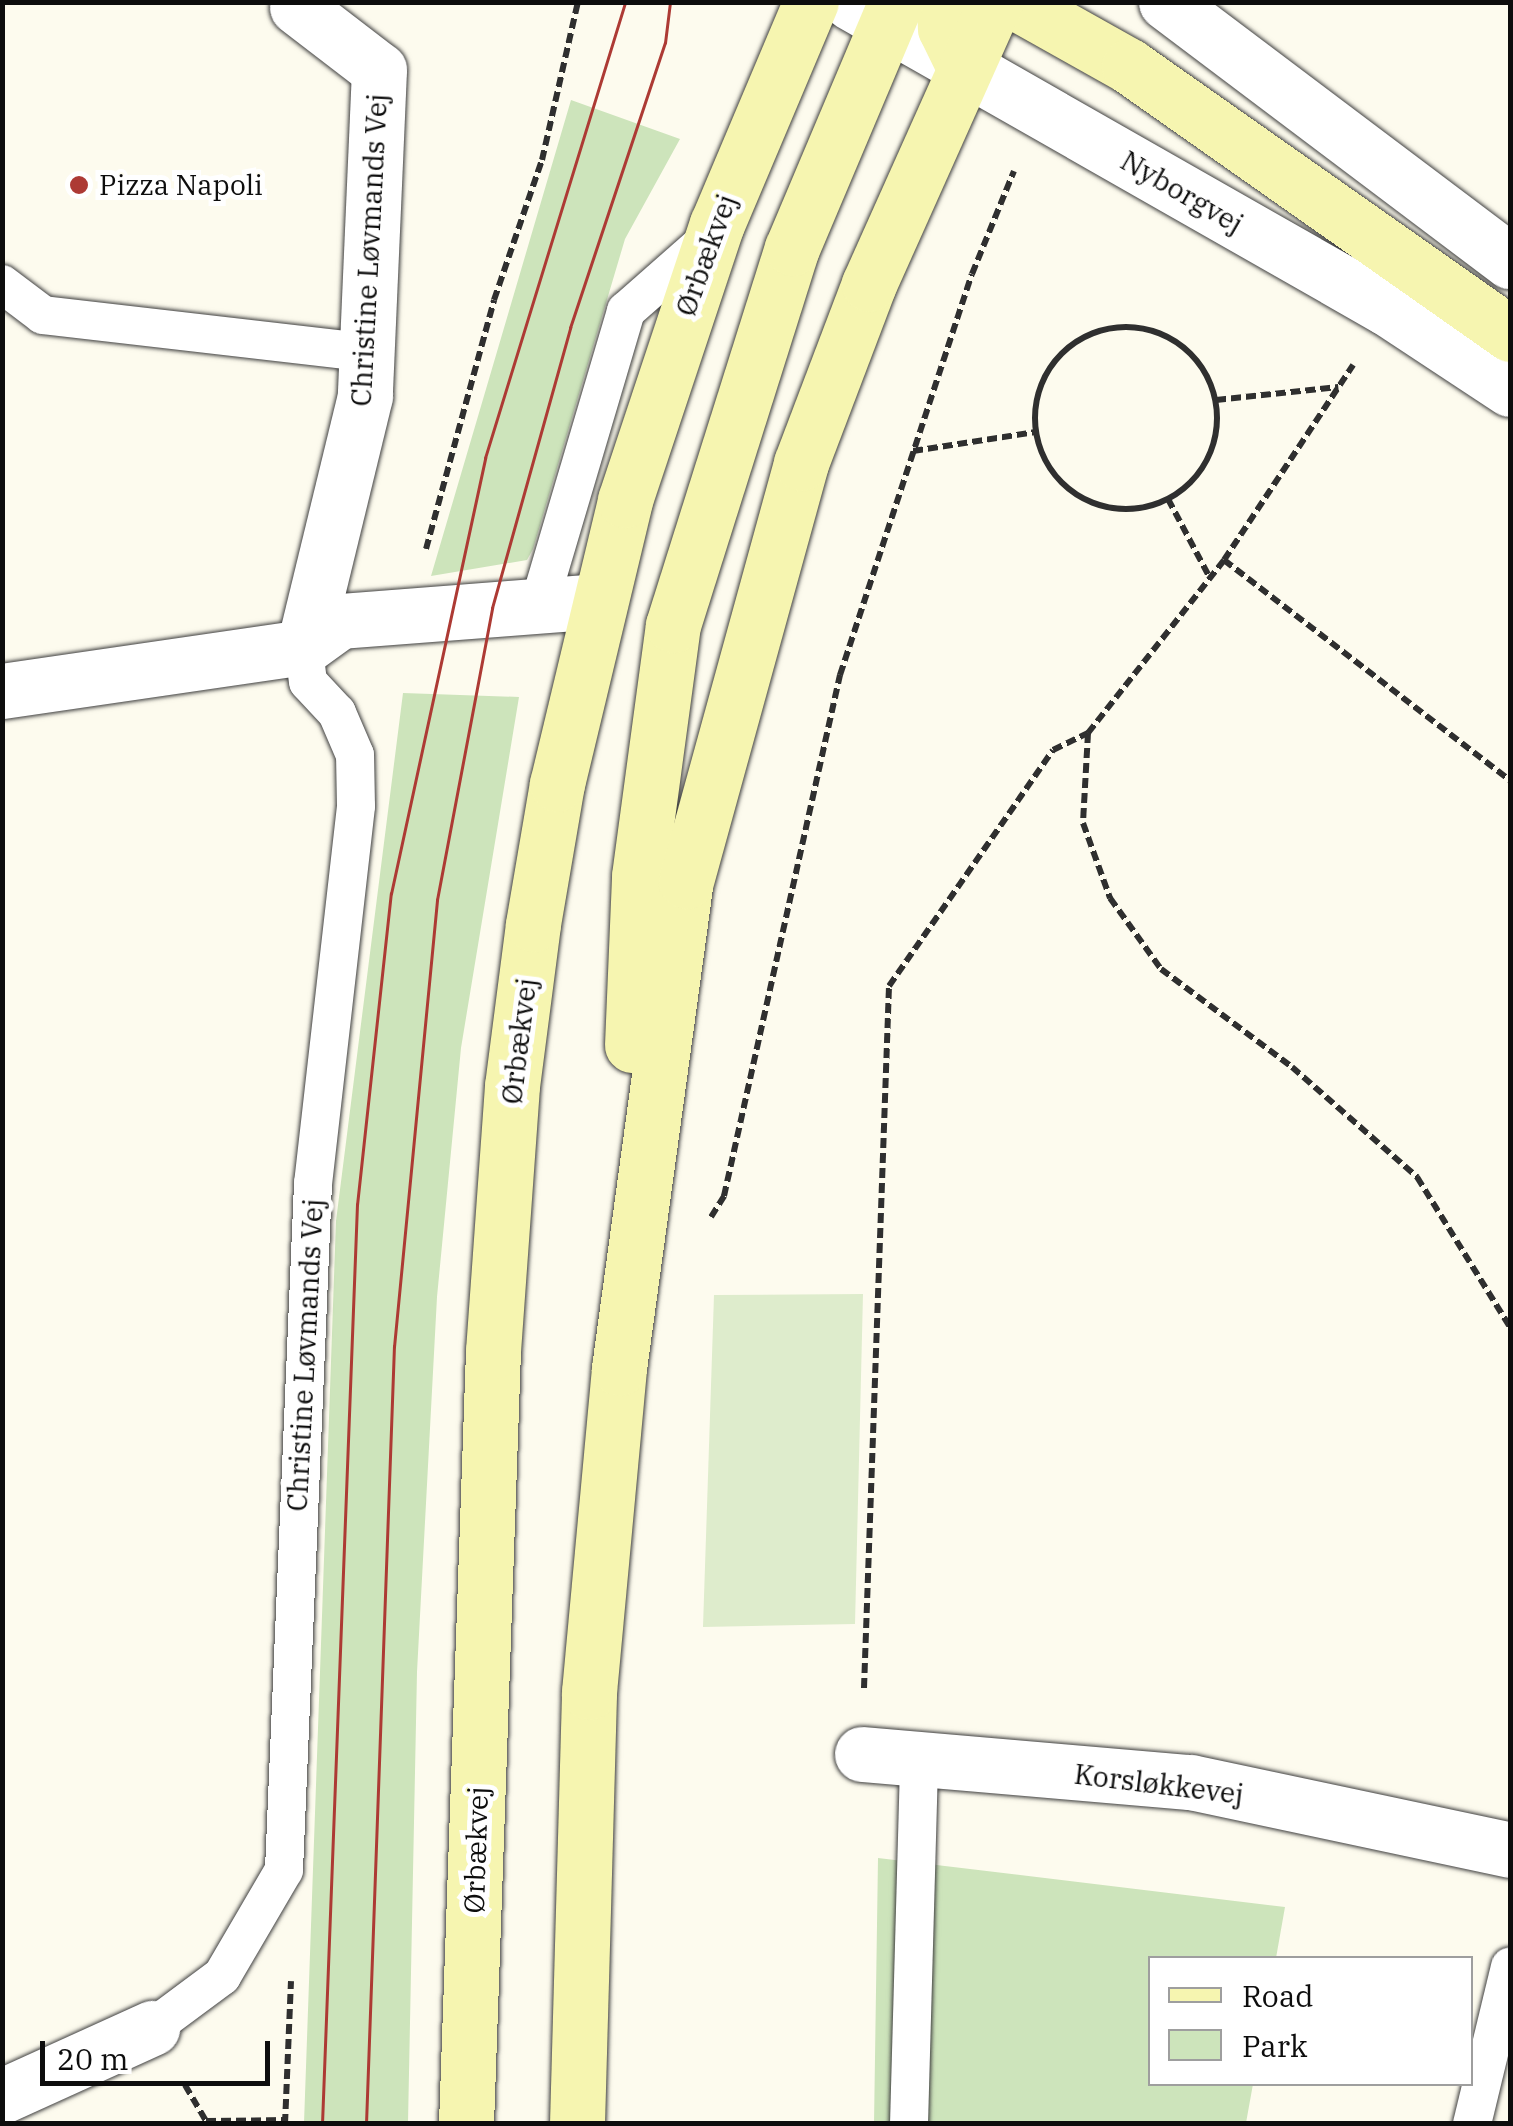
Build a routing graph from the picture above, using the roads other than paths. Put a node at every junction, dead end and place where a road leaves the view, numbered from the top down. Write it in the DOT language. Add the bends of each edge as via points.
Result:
graph roads {
  1 [pos="812,2"];
  2 [pos="944,2"];
  3 [pos="996,2"];
  4 [pos="1015,2"];
  5 [pos="1166,2"];
  6 [pos="298,7"];
  7 [pos="878,10"];
  8 [pos="964,67"];
  9 [pos="713,235"];
  10 [pos="1510,262"];
  11 [pos="2,284"];
  12 [pos="1510,334"];
  13 [pos="369,354"];
  14 [pos="1510,388"];
  15 [pos="598,601"];
  16 [pos="538,605"];
  17 [pos="304,647"];
  18 [pos="2,691"];
  19 [pos="619,1368"];
  20 [pos="862,1754"];
  21 [pos="919,1760"];
  22 [pos="1510,1850"];
  23 [pos="1510,1966"];
  24 [pos="152,2028"];
  25 [pos="2,2096"];
  26 [pos="466,2124"];
  27 [pos="577,2124"];
  28 [pos="909,2124"];
  29 [pos="1472,2124"];
  1 -- 9 [label="main road, Ørbækvej"];
  2 -- 8 [label="main road" via="945,28"];
  3 -- 8 [label="main road"];
  4 -- 12 [label="main road" via="1130,66"];
  5 -- 10 [label="street"];
  6 -- 13 [label="street, Christine Løvmands Vej" via="378,70"];
  7 -- 8 [label="street, Nyborgvej"];
  7 -- 19 [label="main road" via="792,248 673,625 639,876"];
  8 -- 14 [label="street, Nyborgvej" via="1387,308"];
  8 -- 19 [label="main road" via="808,445 744,647 686,881"];
  9 -- 15 [label="main road, Ørbækvej"];
  9 -- 16 [label="lane" via="626,312"];
  11 -- 13 [label="lane" via="43,315"];
  13 -- 17 [label="street, Christine Løvmands Vej"];
  15 -- 16 [label="street"];
  15 -- 26 [label="main road, Ørbækvej" via="557,784 512,1086 494,1351"];
  16 -- 17 [label="street" via="340,621"];
  17 -- 18 [label="street"];
  17 -- 24 [label="lane, Christine Løvmands Vej" via="308,682 337,713 356,755 356,806 312,1201 284,1870 222,1976"];
  19 -- 27 [label="main road" via="590,1692"];
  20 -- 21 [label="street, Korsløkkevej"];
  21 -- 22 [label="street, Korsløkkevej" via="1191,1782"];
  21 -- 28 [label="lane"];
  23 -- 29 [label="lane"];
  24 -- 25 [label="street"];
}
